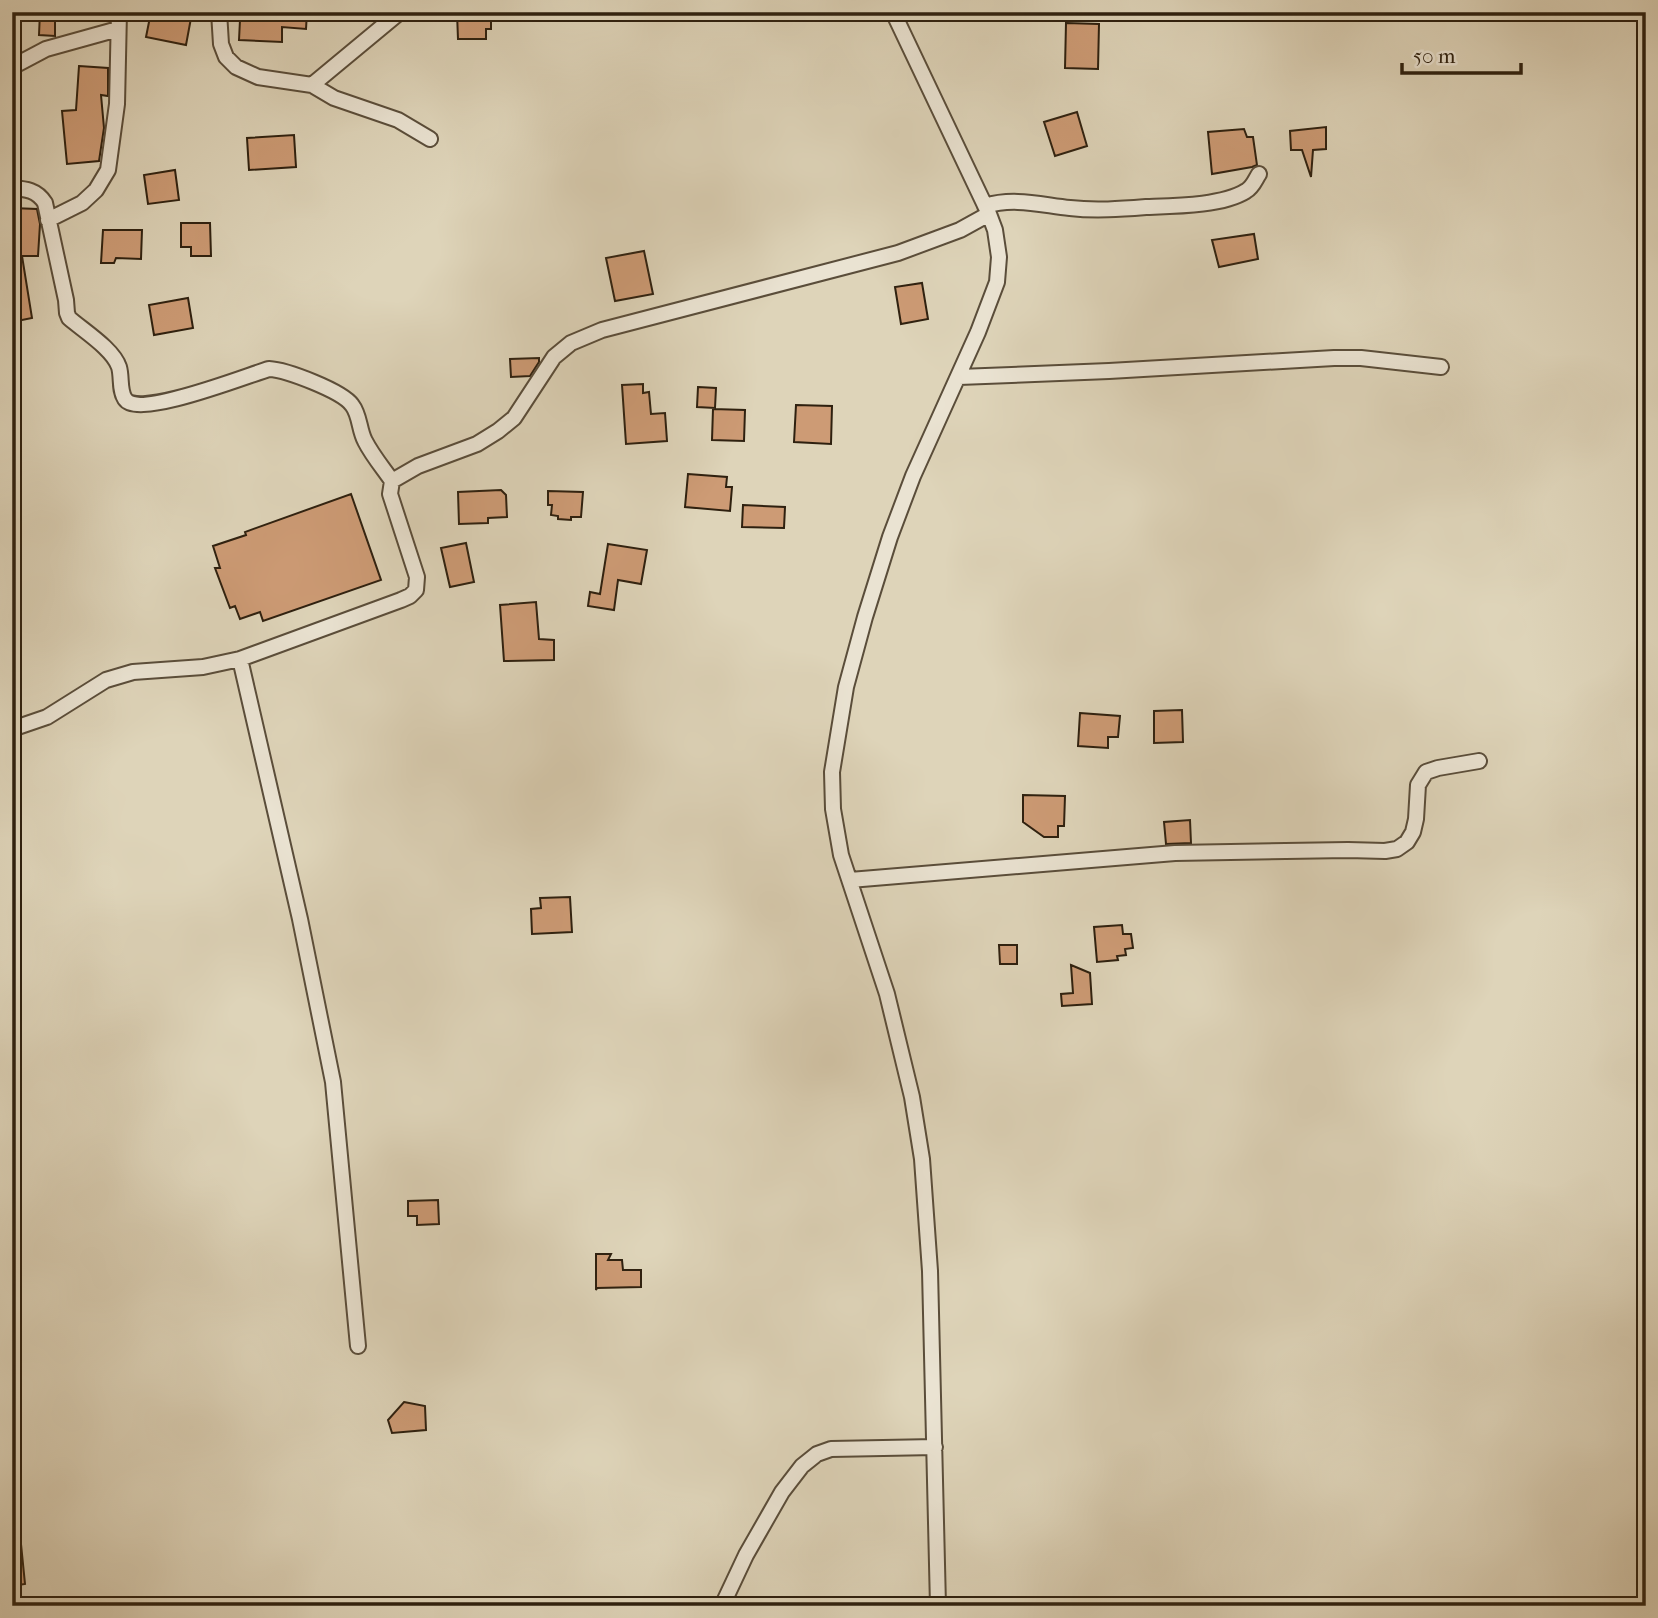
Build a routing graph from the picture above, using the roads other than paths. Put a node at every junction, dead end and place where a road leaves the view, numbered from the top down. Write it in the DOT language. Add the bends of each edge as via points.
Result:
graph roads {
  1 [pos="119,12"];
  2 [pos="219,12"];
  3 [pos="400,12"];
  4 [pos="892,12"];
  5 [pos="118,29"];
  6 [pos="12,67"];
  7 [pos="312,85"];
  8 [pos="430,139"];
  9 [pos="1259,174"];
  10 [pos="12,188"];
  11 [pos="987,210"];
  12 [pos="48,220"];
  13 [pos="1441,367"];
  14 [pos="959,377"];
  15 [pos="392,481"];
  16 [pos="240,659"];
  17 [pos="12,729"];
  18 [pos="1479,761"];
  19 [pos="850,880"];
  20 [pos="358,1346"];
  21 [pos="935,1447"];
  22 [pos="722,1606"];
  23 [pos="938,1606"];
  1 -- 5 [label="street"];
  2 -- 7 [label="street" via="221,44 236,67 258,77"];
  3 -- 7 [label="street"];
  4 -- 11 [label="street"];
  5 -- 6 [label="street" via="46,49"];
  5 -- 12 [label="street" via="117,104 108,170 82,203"];
  7 -- 8 [label="street" via="334,98 398,120"];
  9 -- 11 [label="street" via="1245,192 1192,205 1091,209 1021,201 995,203"];
  10 -- 12 [label="street" via="41,197"];
  11 -- 14 [label="street" via="999,257 997,282"];
  11 -- 15 [label="street" via="960,230 898,253 602,330 571,343 554,357 513,418 498,431"];
  12 -- 15 [label="street" via="69,318 113,357 125,399 132,405 211,390 278,369 352,404 364,440"];
  13 -- 14 [label="street" via="1334,358"];
  14 -- 19 [label="street" via="890,537 846,687 832,784 841,855"];
  15 -- 16 [label="street" via="390,494 417,577 416,590 401,600"];
  16 -- 17 [label="street" via="204,667 133,672 106,680 47,717"];
  16 -- 20 [label="street" via="333,1082"];
  18 -- 19 [label="street" via="1426,772 1418,785 1416,819 1408,842 1385,852 1175,853"];
  19 -- 21 [label="street" via="891,1007 922,1159"];
  21 -- 22 [label="street" via="831,1449 817,1454 782,1492"];
  21 -- 23 [label="street"];
}
